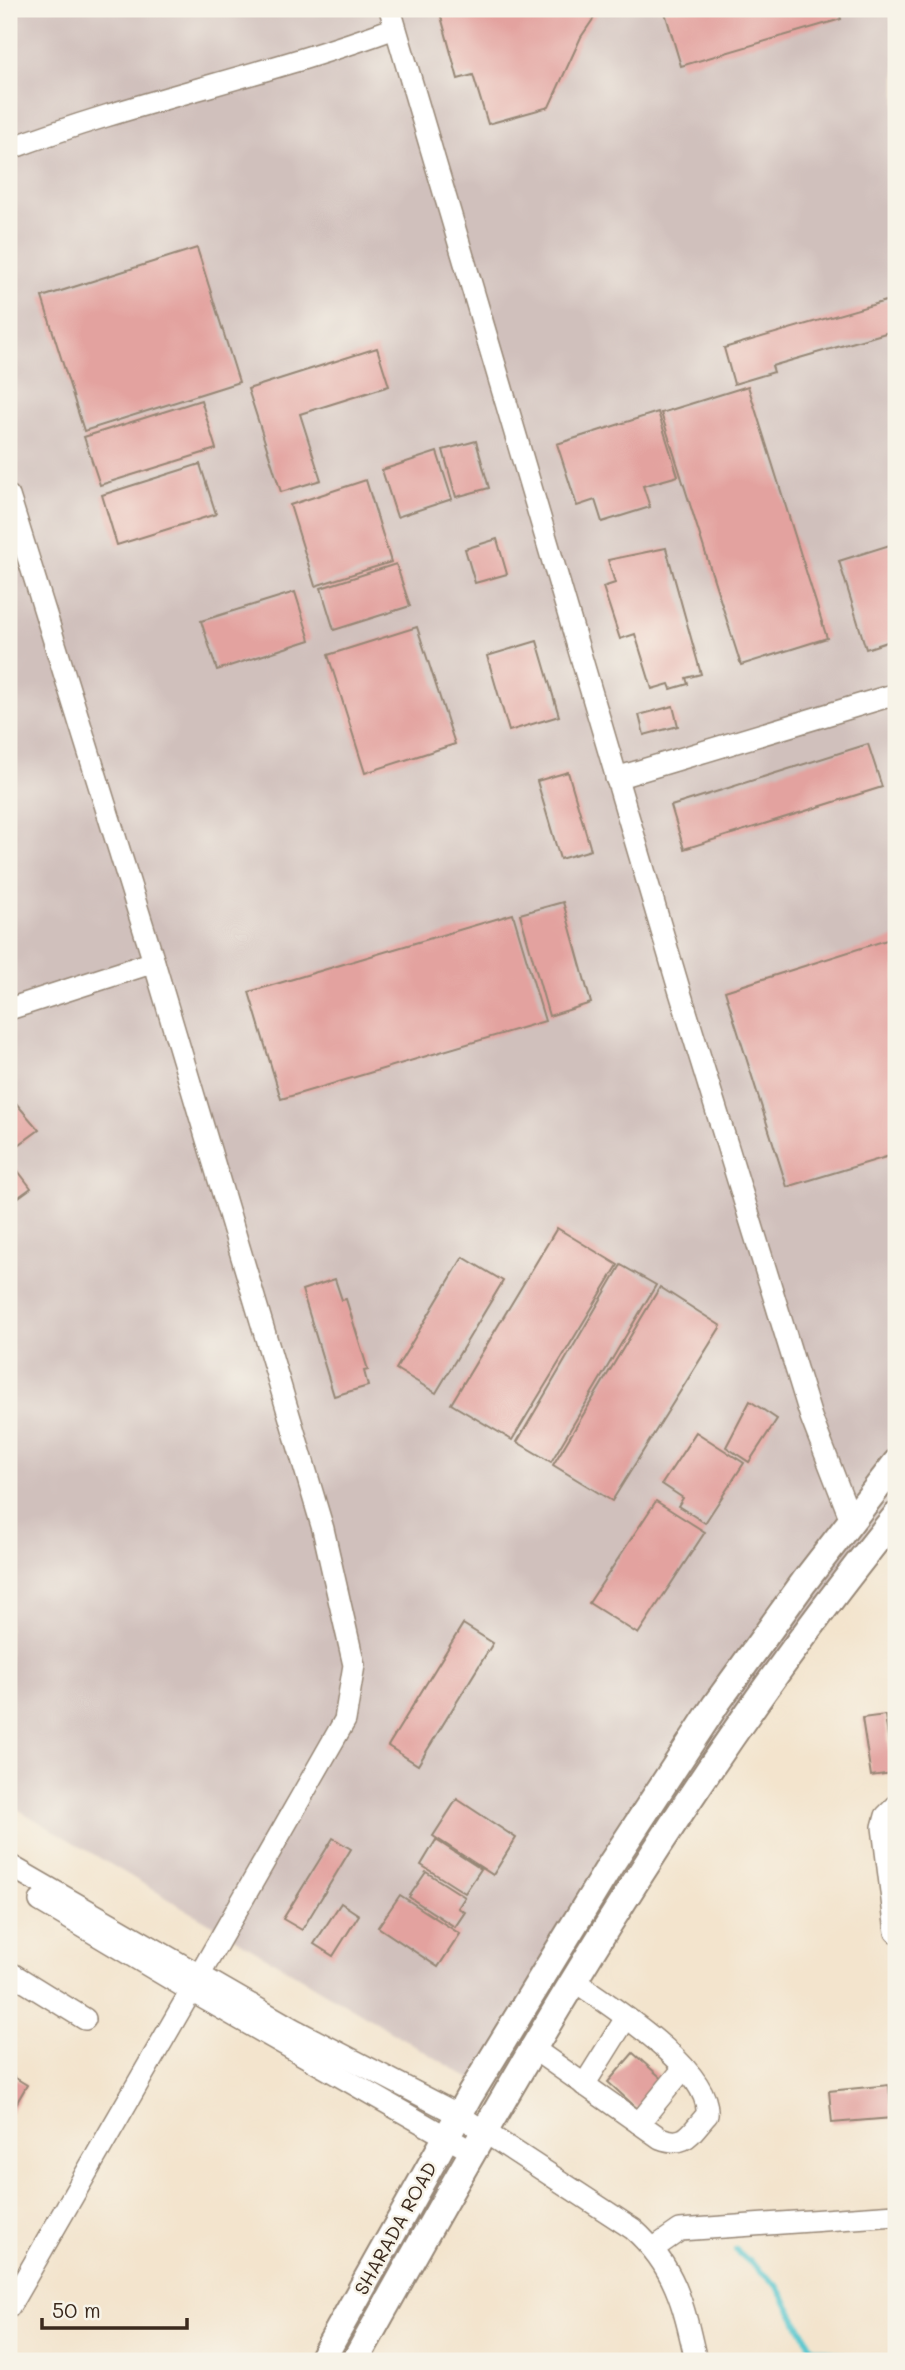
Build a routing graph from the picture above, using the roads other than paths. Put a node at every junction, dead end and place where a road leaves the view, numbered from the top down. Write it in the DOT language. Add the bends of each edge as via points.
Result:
graph roads {
  1 [pos="392,18"];
  2 [pos="9,149"];
  3 [pos="9,496"];
  4 [pos="896,694"];
  5 [pos="616,778"];
  6 [pos="154,962"];
  7 [pos="9,1009"];
  8 [pos="896,1463"];
  9 [pos="896,1516"];
  10 [pos="851,1520"];
  11 [pos="896,1806"];
  12 [pos="9,1865"];
  13 [pos="9,1882"];
  14 [pos="896,1932"];
  15 [pos="9,1972"];
  16 [pos="573,1980"];
  17 [pos="195,1984"];
  18 [pos="626,2018"];
  19 [pos="85,2019"];
  20 [pos="531,2048"];
  21 [pos="684,2068"];
  22 [pos="584,2085"];
  23 [pos="463,2109"];
  24 [pos="639,2123"];
  25 [pos="477,2140"];
  26 [pos="896,2216"];
  27 [pos="668,2239"];
  28 [pos="9,2307"];
  29 [pos="321,2361"];
  30 [pos="355,2361"];
  31 [pos="696,2361"];
  1 -- 2 [label="street" via="359,41 144,102"];
  1 -- 5 [label="street"];
  3 -- 6 [label="street"];
  4 -- 5 [label="street"];
  5 -- 10 [label="street" via="807,1404"];
  6 -- 7 [label="street"];
  6 -- 17 [label="street" via="323,1529 354,1665 345,1720"];
  8 -- 10 [label="main road, SHARADA ROAD"];
  9 -- 16 [label="main road" via="756,1701"];
  10 -- 23 [label="main road, SHARADA ROAD" via="716,1704 611,1864"];
  11 -- 14 [label="street" via="883,1827"];
  12 -- 17 [label="street"];
  13 -- 17 [label="street"];
  15 -- 19 [label="street"];
  16 -- 18 [label="street"];
  16 -- 20 [label="main road"];
  17 -- 23 [label="street"];
  17 -- 28 [label="street"];
  18 -- 21 [label="street" via="662,2044"];
  18 -- 22 [label="street"];
  20 -- 22 [label="street"];
  20 -- 25 [label="main road"];
  21 -- 24 [label="street"];
  21 -- 24 [label="street" via="705,2096 707,2115 683,2140 674,2143"];
  22 -- 24 [label="street"];
  23 -- 25 [label="street"];
  23 -- 29 [label="main road, SHARADA ROAD"];
  25 -- 27 [label="street"];
  25 -- 30 [label="main road"];
  26 -- 27 [label="street"];
  27 -- 31 [label="street" via="673,2278"];
}
